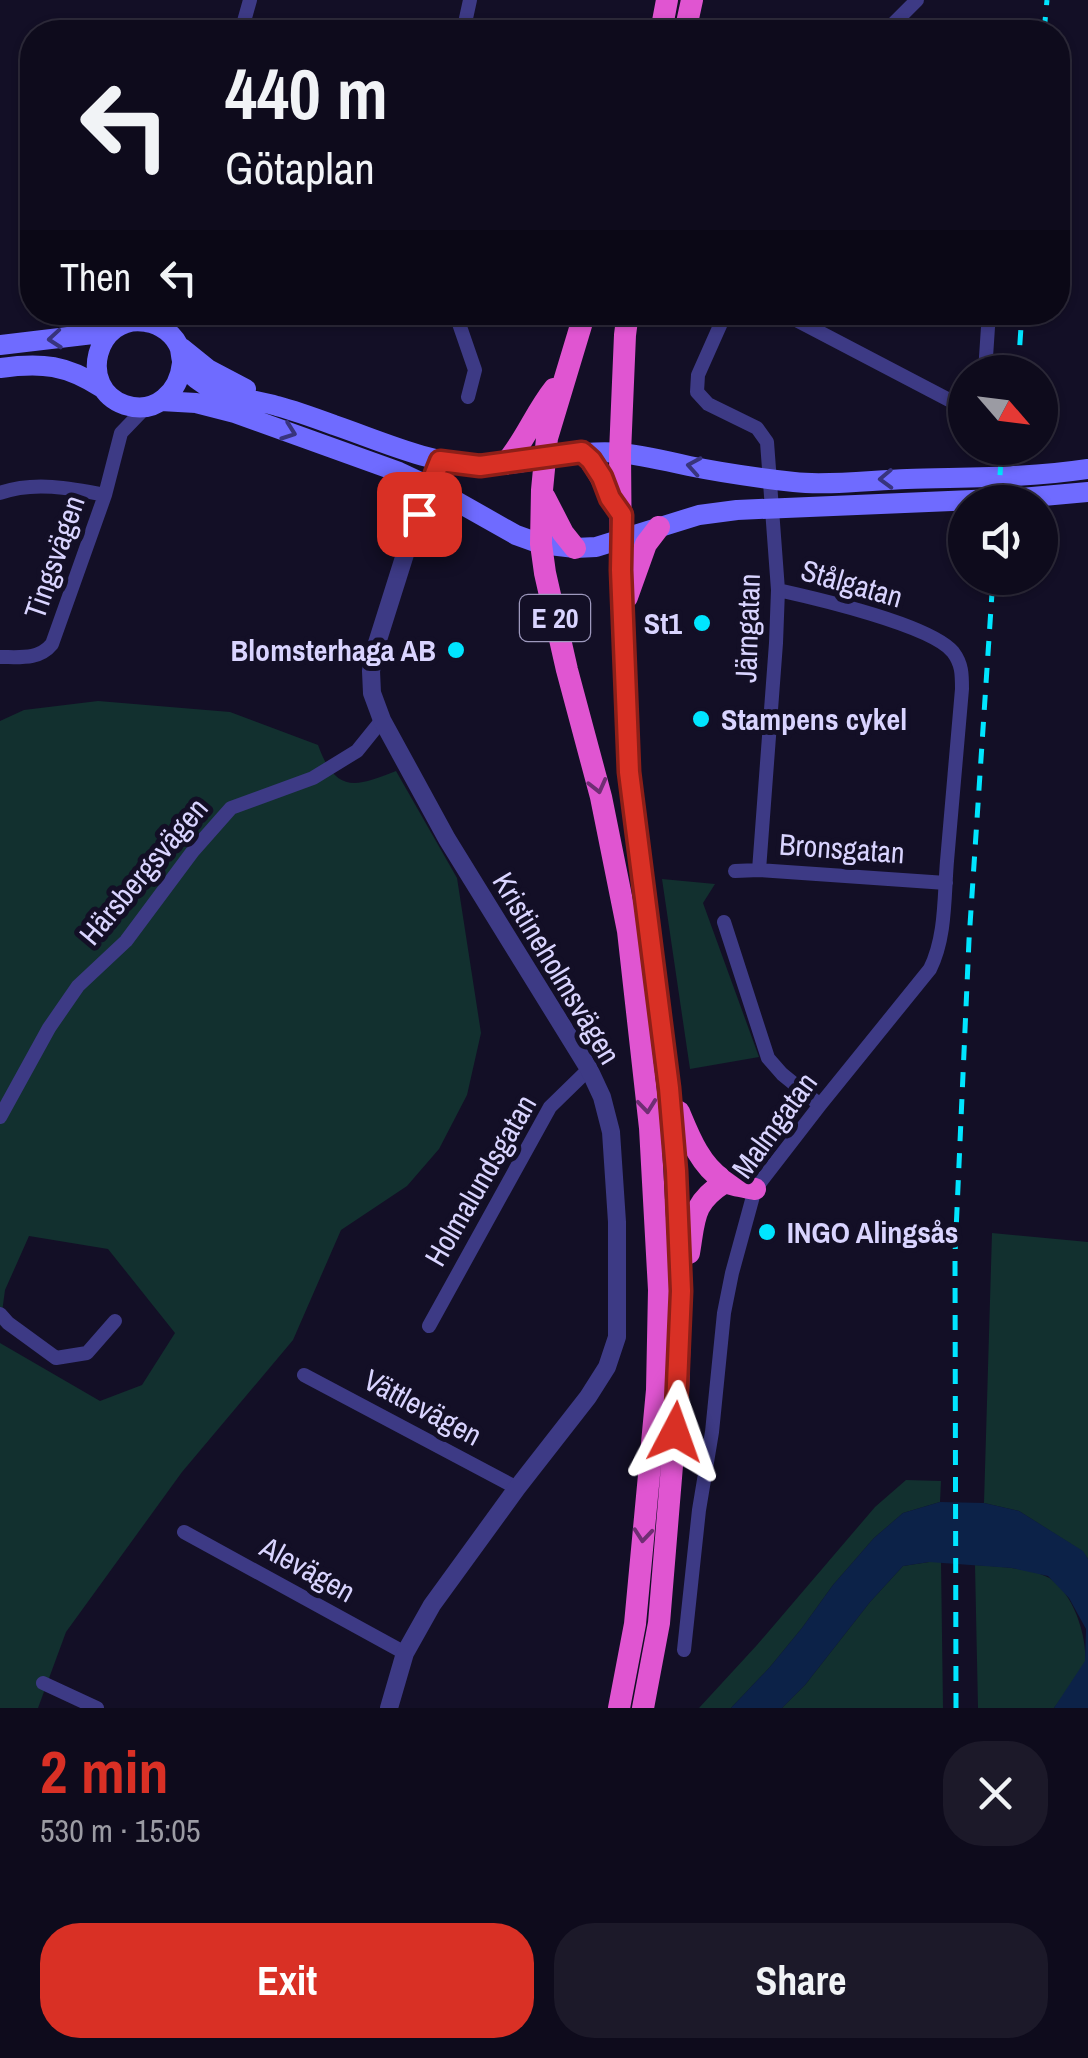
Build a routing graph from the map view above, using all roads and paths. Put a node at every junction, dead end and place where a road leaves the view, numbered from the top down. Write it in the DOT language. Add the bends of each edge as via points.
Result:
graph roads {
  1 [pos="916,0"];
  2 [pos="897,20"];
  3 [pos="112,325"];
  4 [pos="121,325"];
  5 [pos="157,325"];
  6 [pos="171,325"];
  7 [pos="459,325"];
  8 [pos="581,325"];
  9 [pos="627,325"];
  10 [pos="720,325"];
  11 [pos="806,325"];
  12 [pos="988,325"];
  13 [pos="174,339"];
  14 [pos="0,345"];
  15 [pos="986,355"];
  16 [pos="182,363"];
  17 [pos="0,368"];
  18 [pos="566,374"];
  19 [pos="107,393"];
  20 [pos="468,398"];
  21 [pos="948,399"];
  22 [pos="153,404"];
  23 [pos="279,406"];
  24 [pos="121,433"];
  25 [pos="582,452"];
  26 [pos="620,453"];
  27 [pos="545,457"];
  28 [pos="440,461"];
  29 [pos="505,464"];
  30 [pos="1088,469"];
  31 [pos="768,478"];
  32 [pos="430,486"];
  33 [pos="542,490"];
  34 [pos="1088,492"];
  35 [pos="0,493"];
  36 [pos="104,496"];
  37 [pos="771,508"];
  38 [pos="622,515"];
  39 [pos="659,527"];
  40 [pos="622,540"];
  41 [pos="541,544"];
  42 [pos="575,548"];
  43 [pos="778,590"];
  44 [pos="623,610"];
  45 [pos="0,658"];
  46 [pos="959,662"];
  47 [pos="382,720"];
  48 [pos="760,870"];
  49 [pos="735,871"];
  50 [pos="946,883"];
  51 [pos="724,922"];
  52 [pos="588,1069"];
  53 [pos="669,1088"];
  54 [pos="820,1105"];
  55 [pos="0,1117"];
  56 [pos="725,1182"];
  57 [pos="755,1189"];
  58 [pos="681,1291"];
  59 [pos="0,1314"];
  60 [pos="115,1321"];
  61 [pos="429,1326"];
  62 [pos="304,1375"];
  63 [pos="517,1488"];
  64 [pos="184,1532"];
  65 [pos="684,1650"];
  66 [pos="405,1653"];
  67 [pos="43,1682"];
  68 [pos="97,1708"];
  69 [pos="389,1708"];
  70 [pos="619,1708"];
  71 [pos="643,1708"];
  1 -- 2 [label="street"];
  3 -- 14 [label="main road, one-way"];
  4 -- 19 [label="main road" via="100,346 96,364"];
  5 -- 13 [label="main road"];
  6 -- 13 [label="street"];
  7 -- 20 [label="street" via="475,370"];
  8 -- 18 [label="highway, E 20"];
  9 -- 26 [label="highway, E 20"];
  10 -- 31 [label="street, Järngatan" via="697,392 756,428 767,442"];
  11 -- 21 [label="street"];
  12 -- 15 [label="street"];
  13 -- 16 [label="main road"];
  13 -- 23 [label="main road" via="208,369"];
  16 -- 22 [label="main road" via="177,385"];
  16 -- 23 [label="main road" via="218,391"];
  17 -- 19 [label="main road" via="52,366"];
  18 -- 27 [label="highway, E 20"];
  18 -- 29 [label="highway"];
  19 -- 22 [label="main road" via="126,406"];
  19 -- 24 [label="street"];
  22 -- 24 [label="street, Tingsvägen"];
  22 -- 32 [label="main road, one-way" via="235,413"];
  23 -- 28 [label="main road"];
  24 -- 36 [label="street, Tingsvägen"];
  25 -- 26 [label="main road"];
  25 -- 27 [label="main road"];
  25 -- 38 [label="highway"];
  31 -- 26 [label="main road, one-way"];
  26 -- 38 [label="highway, E 20"];
  27 -- 29 [label="main road"];
  27 -- 33 [label="highway, E 20"];
  28 -- 29 [label="main road"];
  28 -- 32 [label="street, Kristineholmsvägen"];
  30 -- 31 [label="main road, one-way" via="815,482"];
  31 -- 37 [label="street, Järngatan"];
  32 -- 41 [label="main road"];
  32 -- 47 [label="street, Kristineholmsvägen" via="370,671"];
  33 -- 41 [label="highway, E 20"];
  33 -- 42 [label="highway"];
  34 -- 37 [label="main road"];
  35 -- 36 [label="street" via="68,488"];
  36 -- 45 [label="street, Tingsvägen" via="52,644 31,657"];
  37 -- 39 [label="main road" via="699,515"];
  37 -- 43 [label="street, Järngatan"];
  38 -- 40 [label="highway, E 20"];
  39 -- 40 [label="main road"];
  39 -- 44 [label="highway" via="646,544"];
  40 -- 42 [label="main road"];
  40 -- 44 [label="highway, E 20"];
  41 -- 42 [label="main road"];
  41 -- 70 [label="highway, E 20, one-way" via="628,931 650,1128 657,1390"];
  43 -- 46 [label="street, Stålgatan" via="923,632"];
  43 -- 48 [label="street, Järngatan"];
  44 -- 53 [label="highway, E 20" via="629,772"];
  46 -- 50 [label="street, Malmgatan"];
  47 -- 52 [label="street, Kristineholmsvägen" via="457,857"];
  47 -- 55 [label="street, Härsbergsvägen" via="357,751 313,778 231,808 126,941 78,986"];
  48 -- 49 [label="street, Bronsgatan"];
  48 -- 50 [label="street, Bronsgatan"];
  50 -- 54 [label="street, Malmgatan" via="938,954 930,969"];
  51 -- 54 [label="street" via="768,1058"];
  52 -- 61 [label="street, Holmalundsgatan" via="550,1107"];
  52 -- 63 [label="street, Kristineholmsvägen" via="611,1132 617,1337 608,1367"];
  53 -- 56 [label="highway" via="693,1146"];
  53 -- 58 [label="highway, E 20"];
  54 -- 57 [label="street, Malmgatan"];
  56 -- 57 [label="highway"];
  56 -- 58 [label="highway" via="700,1202"];
  57 -- 65 [label="street, Malmgatan" via="724,1313"];
  58 -- 71 [label="highway, E 20" via="659,1623"];
  59 -- 60 [label="street" via="56,1358 87,1353"];
  62 -- 63 [label="street, Vättlevägen"];
  63 -- 66 [label="street, Kristineholmsvägen" via="446,1582"];
  64 -- 66 [label="street, Alevägen"];
  66 -- 69 [label="street, Kristineholmsvägen"];
  67 -- 68 [label="street"];
}
